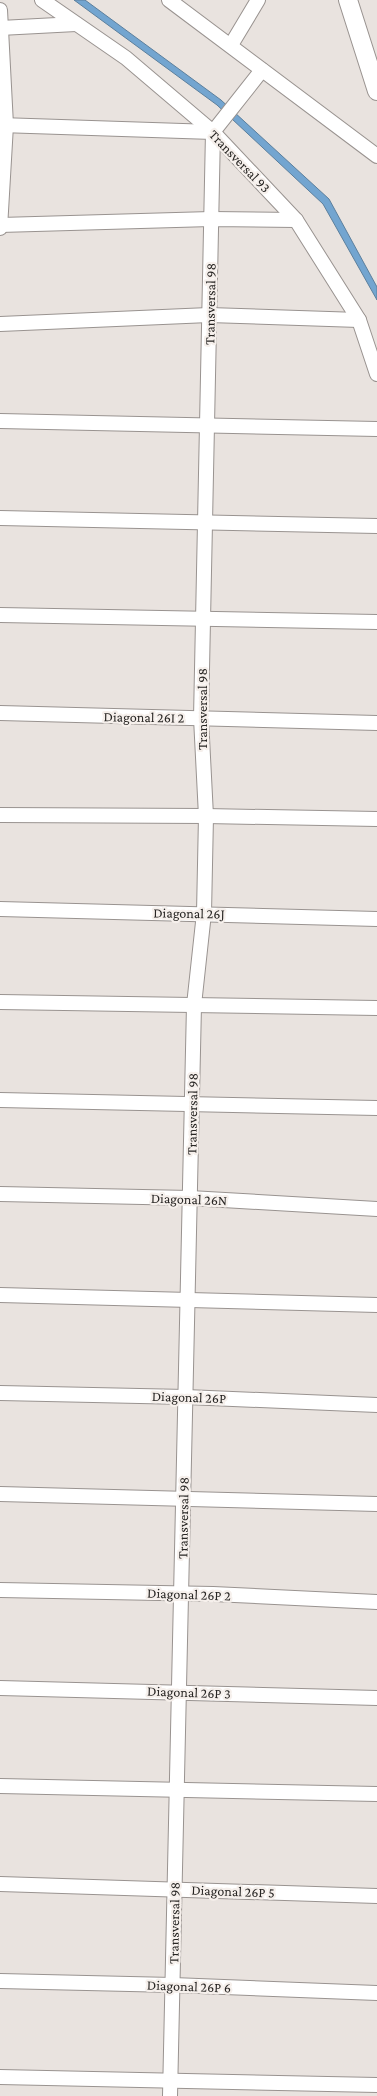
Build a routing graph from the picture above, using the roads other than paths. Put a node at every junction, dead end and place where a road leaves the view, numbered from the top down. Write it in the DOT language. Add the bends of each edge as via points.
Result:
graph roads {
  1 [pos="42,0"];
  2 [pos="169,0"];
  3 [pos="258,0"];
  4 [pos="348,0"];
  5 [pos="0,10"];
  6 [pos="76,24"];
  7 [pos="1,28"];
  8 [pos="232,45"];
  9 [pos="262,70"];
  10 [pos="377,92"];
  11 [pos="3,125"];
  12 [pos="217,127"];
  13 [pos="377,156"];
  14 [pos="212,219"];
  15 [pos="296,220"];
  16 [pos="0,226"];
  17 [pos="210,315"];
  18 [pos="359,320"];
  19 [pos="0,324"];
  20 [pos="376,369"];
  21 [pos="0,421"];
  22 [pos="207,424"];
  23 [pos="377,429"];
  24 [pos="0,518"];
  25 [pos="205,521"];
  26 [pos="377,526"];
  27 [pos="0,615"];
  28 [pos="203,619"];
  29 [pos="377,622"];
  30 [pos="0,713"];
  31 [pos="201,718"];
  32 [pos="377,723"];
  33 [pos="0,815"];
  34 [pos="206,816"];
  35 [pos="377,819"];
  36 [pos="0,909"];
  37 [pos="204,913"];
  38 [pos="377,918"];
  39 [pos="0,1002"];
  40 [pos="194,1005"];
  41 [pos="377,1008"];
  42 [pos="0,1100"];
  43 [pos="192,1104"];
  44 [pos="377,1108"];
  45 [pos="0,1194"];
  46 [pos="190,1198"];
  47 [pos="377,1209"];
  48 [pos="0,1295"];
  49 [pos="188,1300"];
  50 [pos="377,1305"];
  51 [pos="0,1393"];
  52 [pos="186,1397"];
  53 [pos="377,1405"];
  54 [pos="0,1494"];
  55 [pos="184,1498"];
  56 [pos="377,1504"];
  57 [pos="0,1590"];
  58 [pos="182,1593"];
  59 [pos="377,1602"];
  60 [pos="0,1688"];
  61 [pos="179,1692"];
  62 [pos="377,1698"];
  63 [pos="0,1786"];
  64 [pos="177,1790"];
  65 [pos="377,1794"];
  66 [pos="0,1884"];
  67 [pos="175,1888"];
  68 [pos="377,1896"];
  69 [pos="0,1981"];
  70 [pos="173,1985"];
  71 [pos="377,1993"];
  72 [pos="0,2076"];
  73 [pos="171,2080"];
  74 [pos="377,2085"];
  75 [pos="170,2096"];
  1 -- 6 [label="street, Transversal 93"];
  2 -- 8 [label="street"];
  3 -- 8 [label="street"];
  4 -- 10 [label="street"];
  5 -- 7 [label="street"];
  6 -- 7 [label="street"];
  6 -- 12 [label="street, Transversal 93"];
  7 -- 11 [label="street"];
  8 -- 9 [label="street"];
  9 -- 12 [label="street"];
  9 -- 13 [label="street"];
  11 -- 12 [label="street"];
  11 -- 16 [label="street"];
  12 -- 14 [label="street, Transversal 98"];
  12 -- 15 [label="street, Transversal 93"];
  14 -- 15 [label="street"];
  14 -- 16 [label="street"];
  14 -- 17 [label="street, Transversal 98"];
  15 -- 18 [label="street, Transversal 93"];
  17 -- 18 [label="street"];
  17 -- 19 [label="street"];
  17 -- 22 [label="street, Transversal 98"];
  18 -- 20 [label="street, Transversal 93"];
  21 -- 22 [label="street"];
  22 -- 23 [label="street"];
  22 -- 25 [label="street, Transversal 98"];
  24 -- 25 [label="street"];
  25 -- 26 [label="street"];
  25 -- 28 [label="street, Transversal 98"];
  27 -- 28 [label="street"];
  28 -- 29 [label="street"];
  28 -- 31 [label="street, Transversal 98"];
  30 -- 31 [label="street, Diagonal 26I 2"];
  31 -- 32 [label="street, Diagonal 26I 2"];
  31 -- 34 [label="street, Transversal 98"];
  33 -- 34 [label="street"];
  34 -- 35 [label="street"];
  34 -- 37 [label="street, Transversal 98"];
  36 -- 37 [label="street, Diagonal 26J"];
  37 -- 38 [label="street, Diagonal 26J"];
  37 -- 40 [label="street, Transversal 98"];
  39 -- 40 [label="street"];
  40 -- 41 [label="street"];
  40 -- 43 [label="street, Transversal 98"];
  42 -- 43 [label="street"];
  43 -- 44 [label="street"];
  43 -- 46 [label="street, Transversal 98"];
  45 -- 46 [label="street, Diagonal 26N"];
  46 -- 47 [label="street, Diagonal 26N"];
  46 -- 49 [label="street, Transversal 98"];
  48 -- 49 [label="street"];
  49 -- 50 [label="street"];
  49 -- 52 [label="street, Transversal 98"];
  51 -- 52 [label="street, Diagonal 26P"];
  52 -- 53 [label="street, Diagonal 26P"];
  52 -- 55 [label="street, Transversal 98"];
  54 -- 55 [label="street"];
  55 -- 56 [label="street"];
  55 -- 58 [label="street, Transversal 98"];
  57 -- 58 [label="street, Diagonal 26P 2"];
  58 -- 59 [label="street, Diagonal 26P 2"];
  58 -- 61 [label="street, Transversal 98"];
  60 -- 61 [label="street, Diagonal 26P 3"];
  61 -- 62 [label="street, Diagonal 26P 3"];
  61 -- 64 [label="street, Transversal 98"];
  63 -- 64 [label="street"];
  64 -- 65 [label="street"];
  64 -- 67 [label="street, Transversal 98"];
  66 -- 67 [label="street, Diagonal 26P 5"];
  67 -- 68 [label="street, Diagonal 26P 5"];
  67 -- 70 [label="street, Transversal 98"];
  69 -- 70 [label="street, Diagonal 26P 6"];
  70 -- 71 [label="street, Diagonal 26P 6"];
  70 -- 73 [label="street, Transversal 98"];
  72 -- 73 [label="street"];
  73 -- 74 [label="street"];
  73 -- 75 [label="street, Transversal 98"];
}
